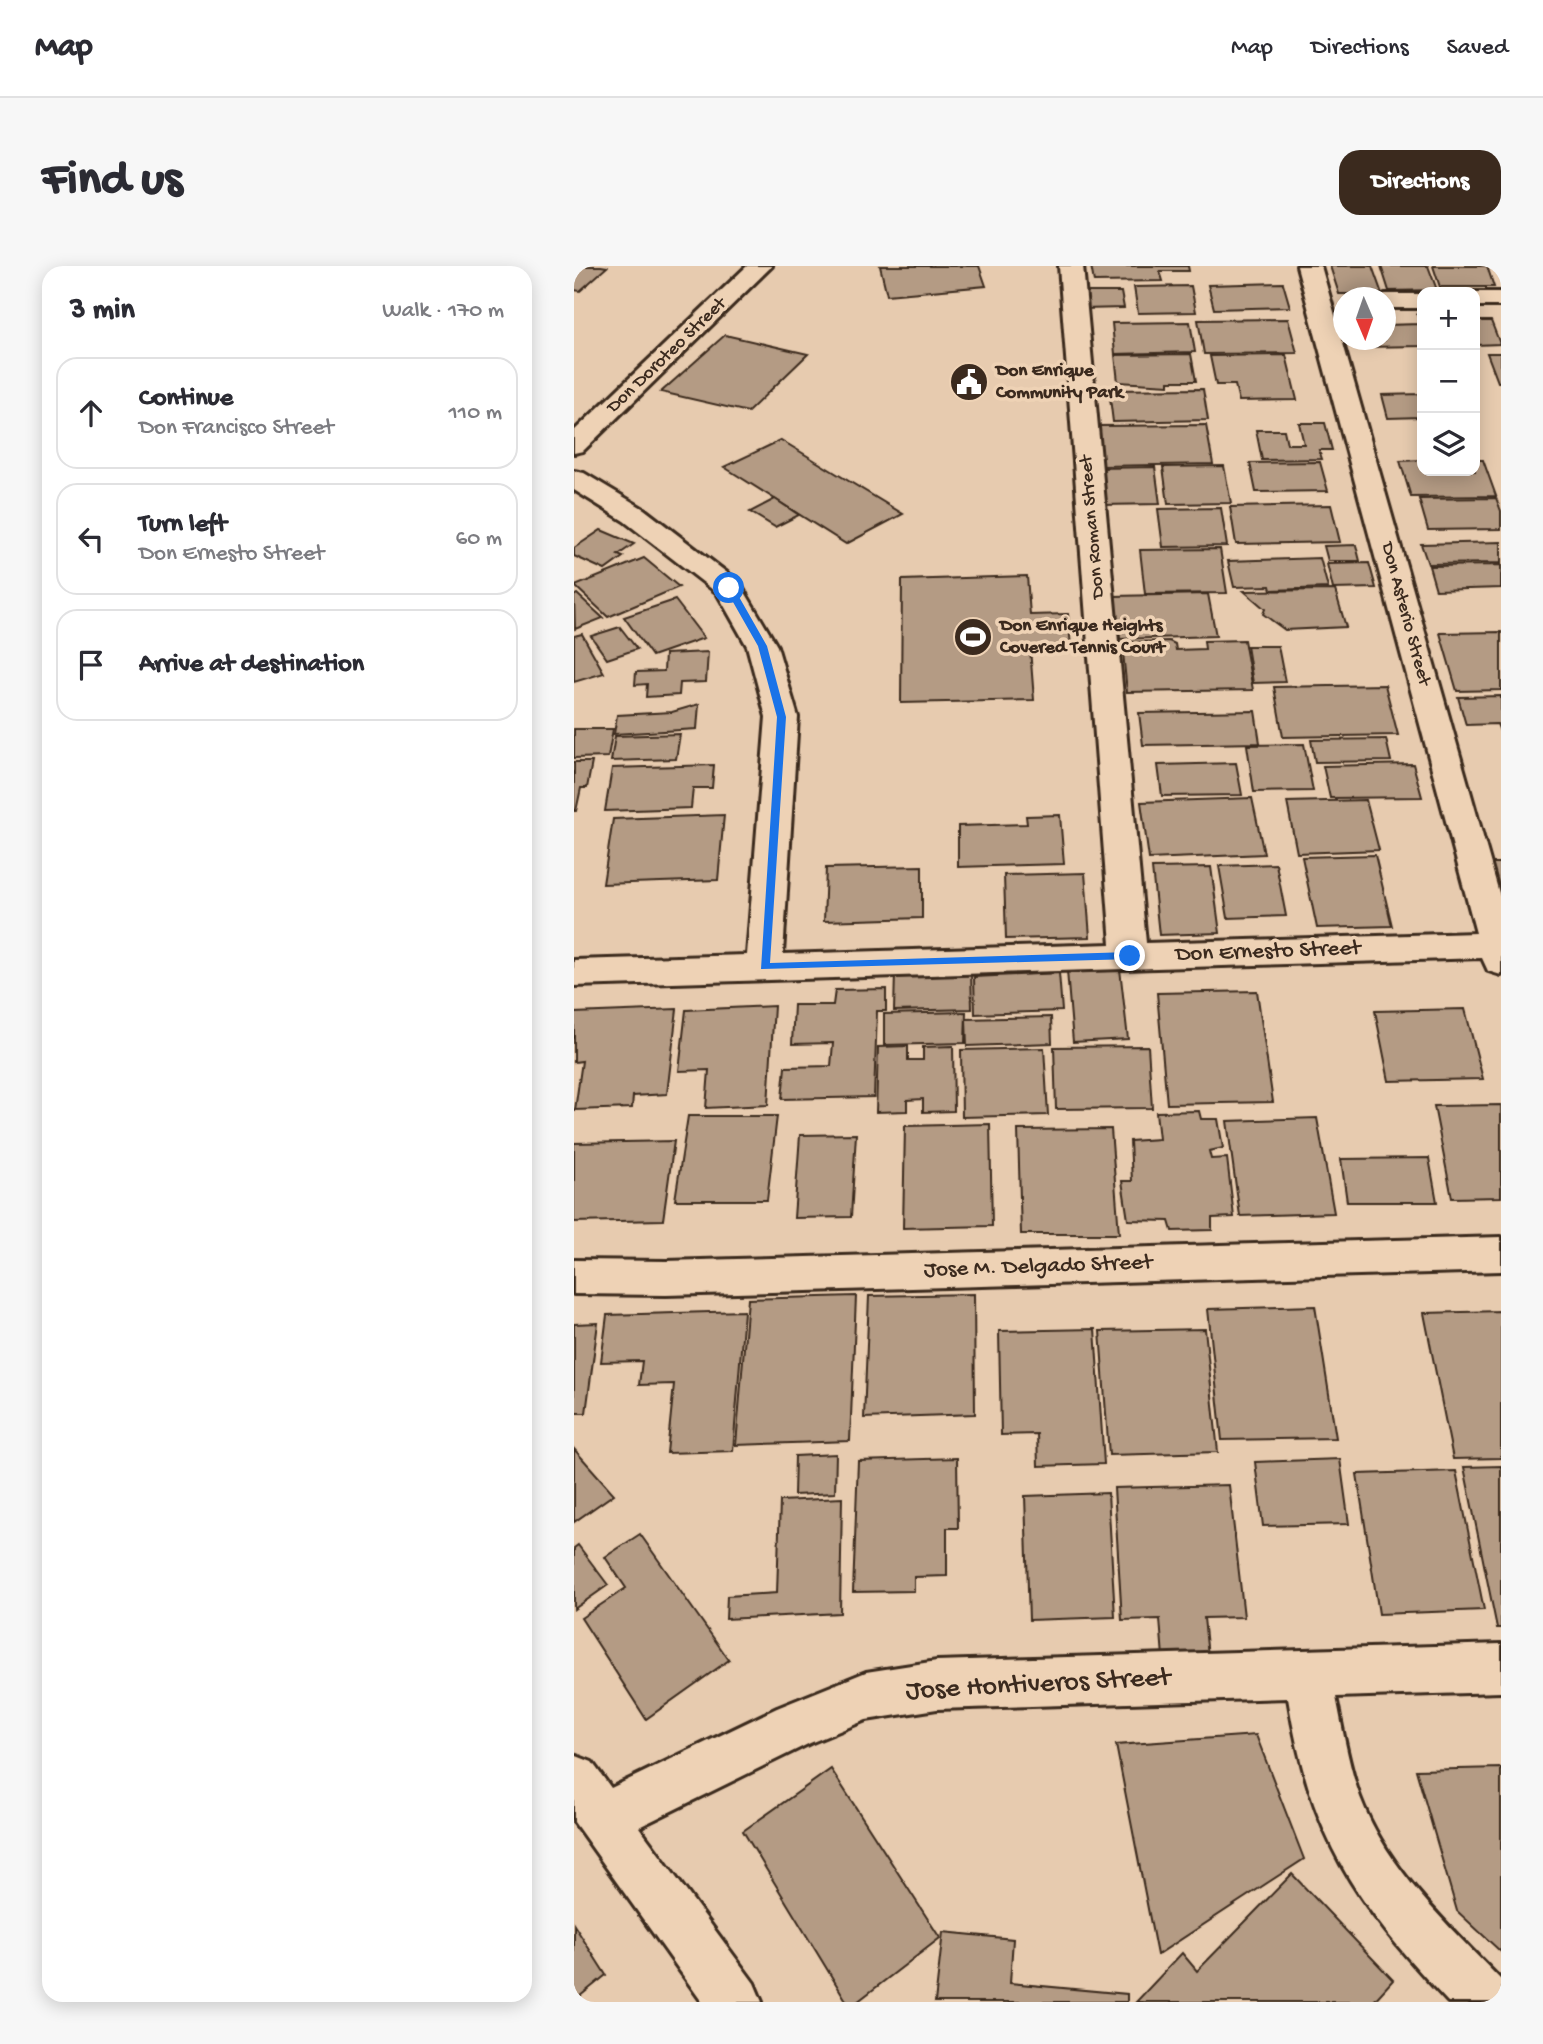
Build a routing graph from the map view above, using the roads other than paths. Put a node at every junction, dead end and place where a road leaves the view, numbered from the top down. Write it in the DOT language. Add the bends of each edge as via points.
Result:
graph roads {
  1 [pos="760,266"];
  2 [pos="1071,266"];
  3 [pos="1309,266"];
  4 [pos="1480,299"];
  5 [pos="1501,299"];
  6 [pos="1396,301"];
  7 [pos="1417,301"];
  8 [pos="1332,302"];
  9 [pos="574,445"];
  10 [pos="574,479"];
  11 [pos="1500,951"];
  12 [pos="1130,956"];
  13 [pos="764,967"];
  14 [pos="574,973"];
  15 [pos="1501,1254"];
  16 [pos="574,1278"];
  17 [pos="1501,1668"];
  18 [pos="1308,1674"];
  19 [pos="588,1800"];
  20 [pos="735,2002"];
  21 [pos="1485,2002"];
  1 -- 9 [label="street, Don Doroteo Street"];
  2 -- 12 [label="street, Don Roman Street"];
  3 -- 8 [label="street, Don Asterio Street"];
  4 -- 5 [label="street"];
  6 -- 7 [label="street"];
  8 -- 11 [label="street, Don Asterio Street"];
  10 -- 13 [label="street" via="634,515 729,588 762,646 782,717"];
  11 -- 12 [label="street, Don Ernesto Street"];
  12 -- 13 [label="street, Don Ernesto Street"];
  13 -- 14 [label="street, Don Ernesto Street"];
  15 -- 16 [label="street, Jose M. Delgado Street"];
  17 -- 18 [label="street, Jose Hontiveros Street"];
  18 -- 19 [label="street, Jose Hontiveros Street" via="937,1685 866,1696"];
  18 -- 21 [label="street" via="1325,1765 1341,1814 1367,1867 1407,1921"];
  19 -- 20 [label="street"];
}
